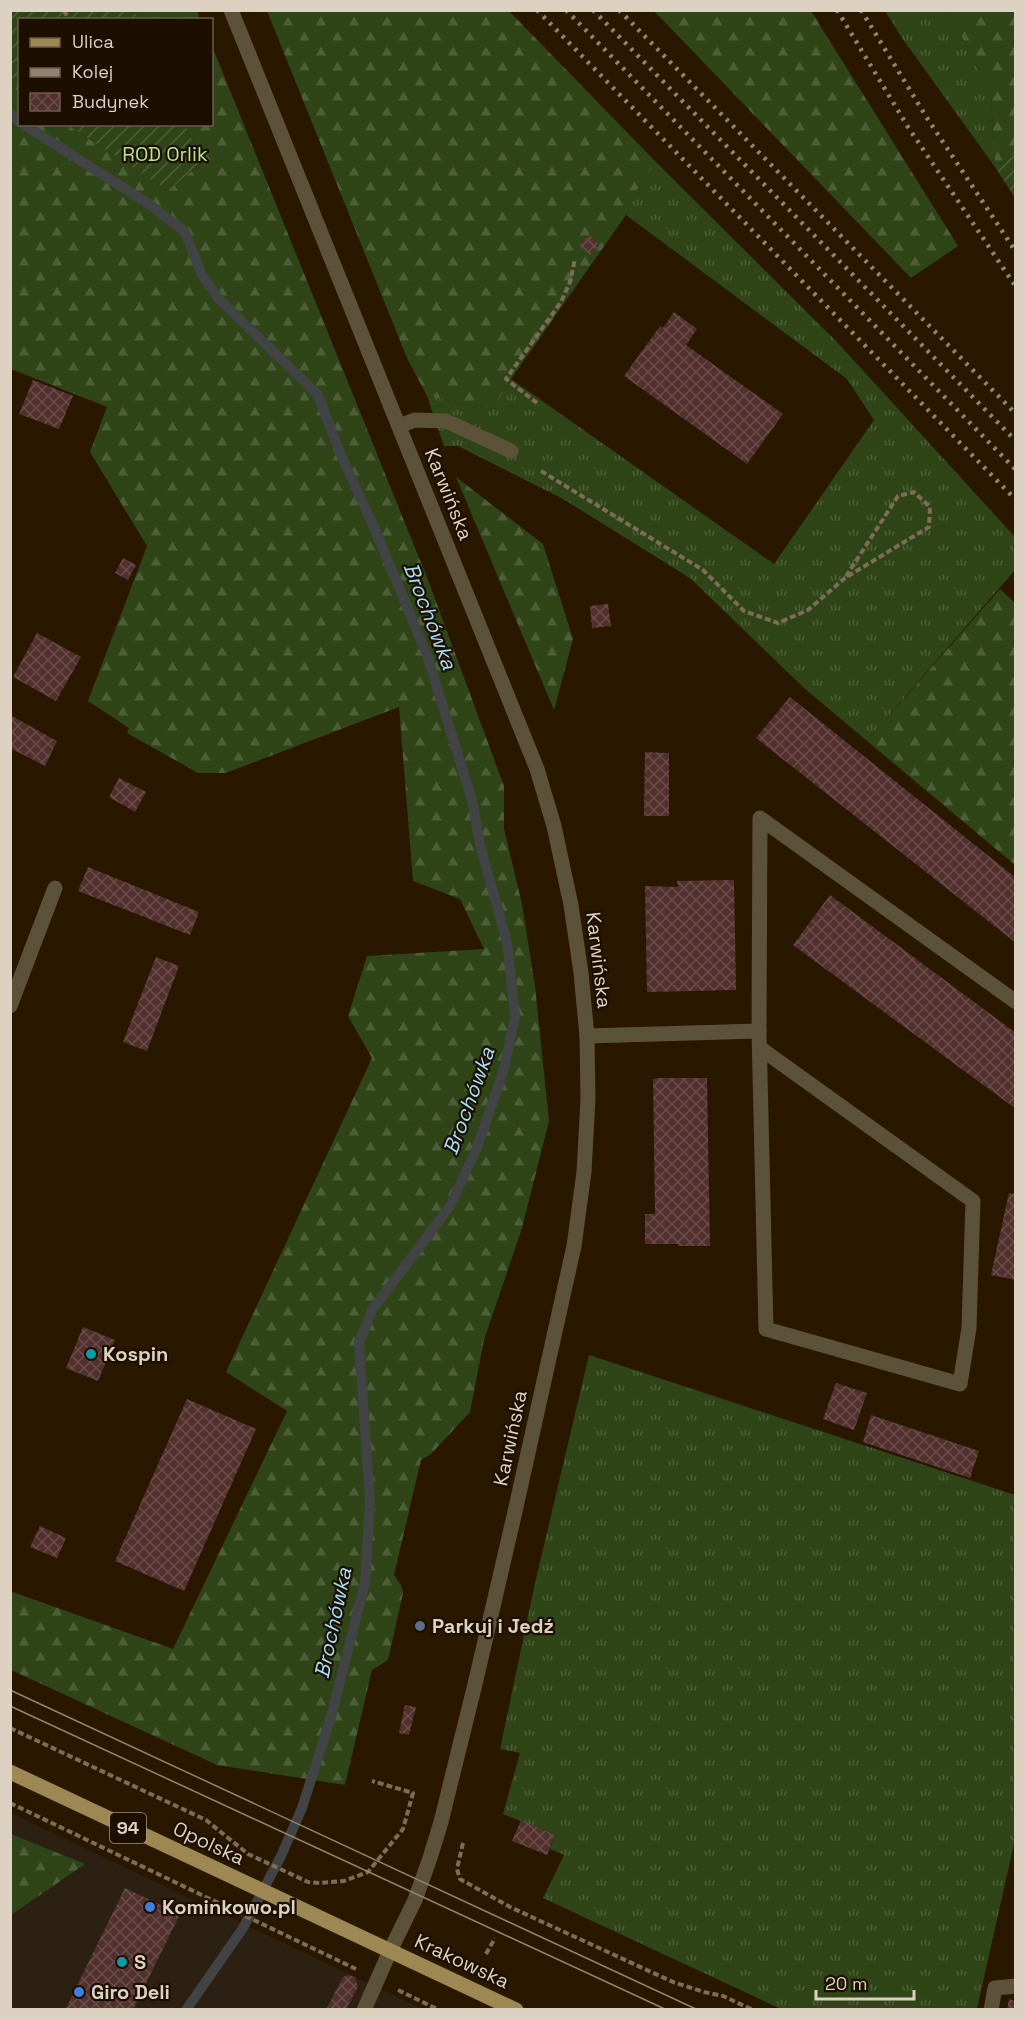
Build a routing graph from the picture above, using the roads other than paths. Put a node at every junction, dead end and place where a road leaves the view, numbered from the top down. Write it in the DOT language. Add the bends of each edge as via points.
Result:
graph roads {
  1 [pos="231,10"];
  2 [pos="399,426"];
  3 [pos="511,451"];
  4 [pos="55,888"];
  5 [pos="1016,1002"];
  6 [pos="10,1006"];
  7 [pos="759,1031"];
  8 [pos="587,1036"];
  9 [pos="760,1048"];
  10 [pos="10,1772"];
  11 [pos="390,1952"];
  12 [pos="1016,1986"];
  13 [pos="364,2010"];
  14 [pos="516,2010"];
  15 [pos="991,2010"];
  1 -- 2 [label="street, Karwińska"];
  2 -- 3 [label="street" via="415,420 446,421"];
  2 -- 8 [label="street, Karwińska" via="537,769 571,905"];
  4 -- 6 [label="street"];
  5 -- 7 [label="street" via="760,818"];
  7 -- 8 [label="street"];
  7 -- 9 [label="street"];
  8 -- 11 [label="street, Karwińska" via="588,1110 574,1246 441,1822 415,1900"];
  9 -- 9 [label="street" via="766,1329 960,1384 969,1328 973,1201"];
  10 -- 11 [label="main road, Opolska / 94"];
  11 -- 13 [label="street, Karwińska"];
  11 -- 14 [label="main road, Krakowska / 94"];
  12 -- 15 [label="street" via="995,1988"];
}
